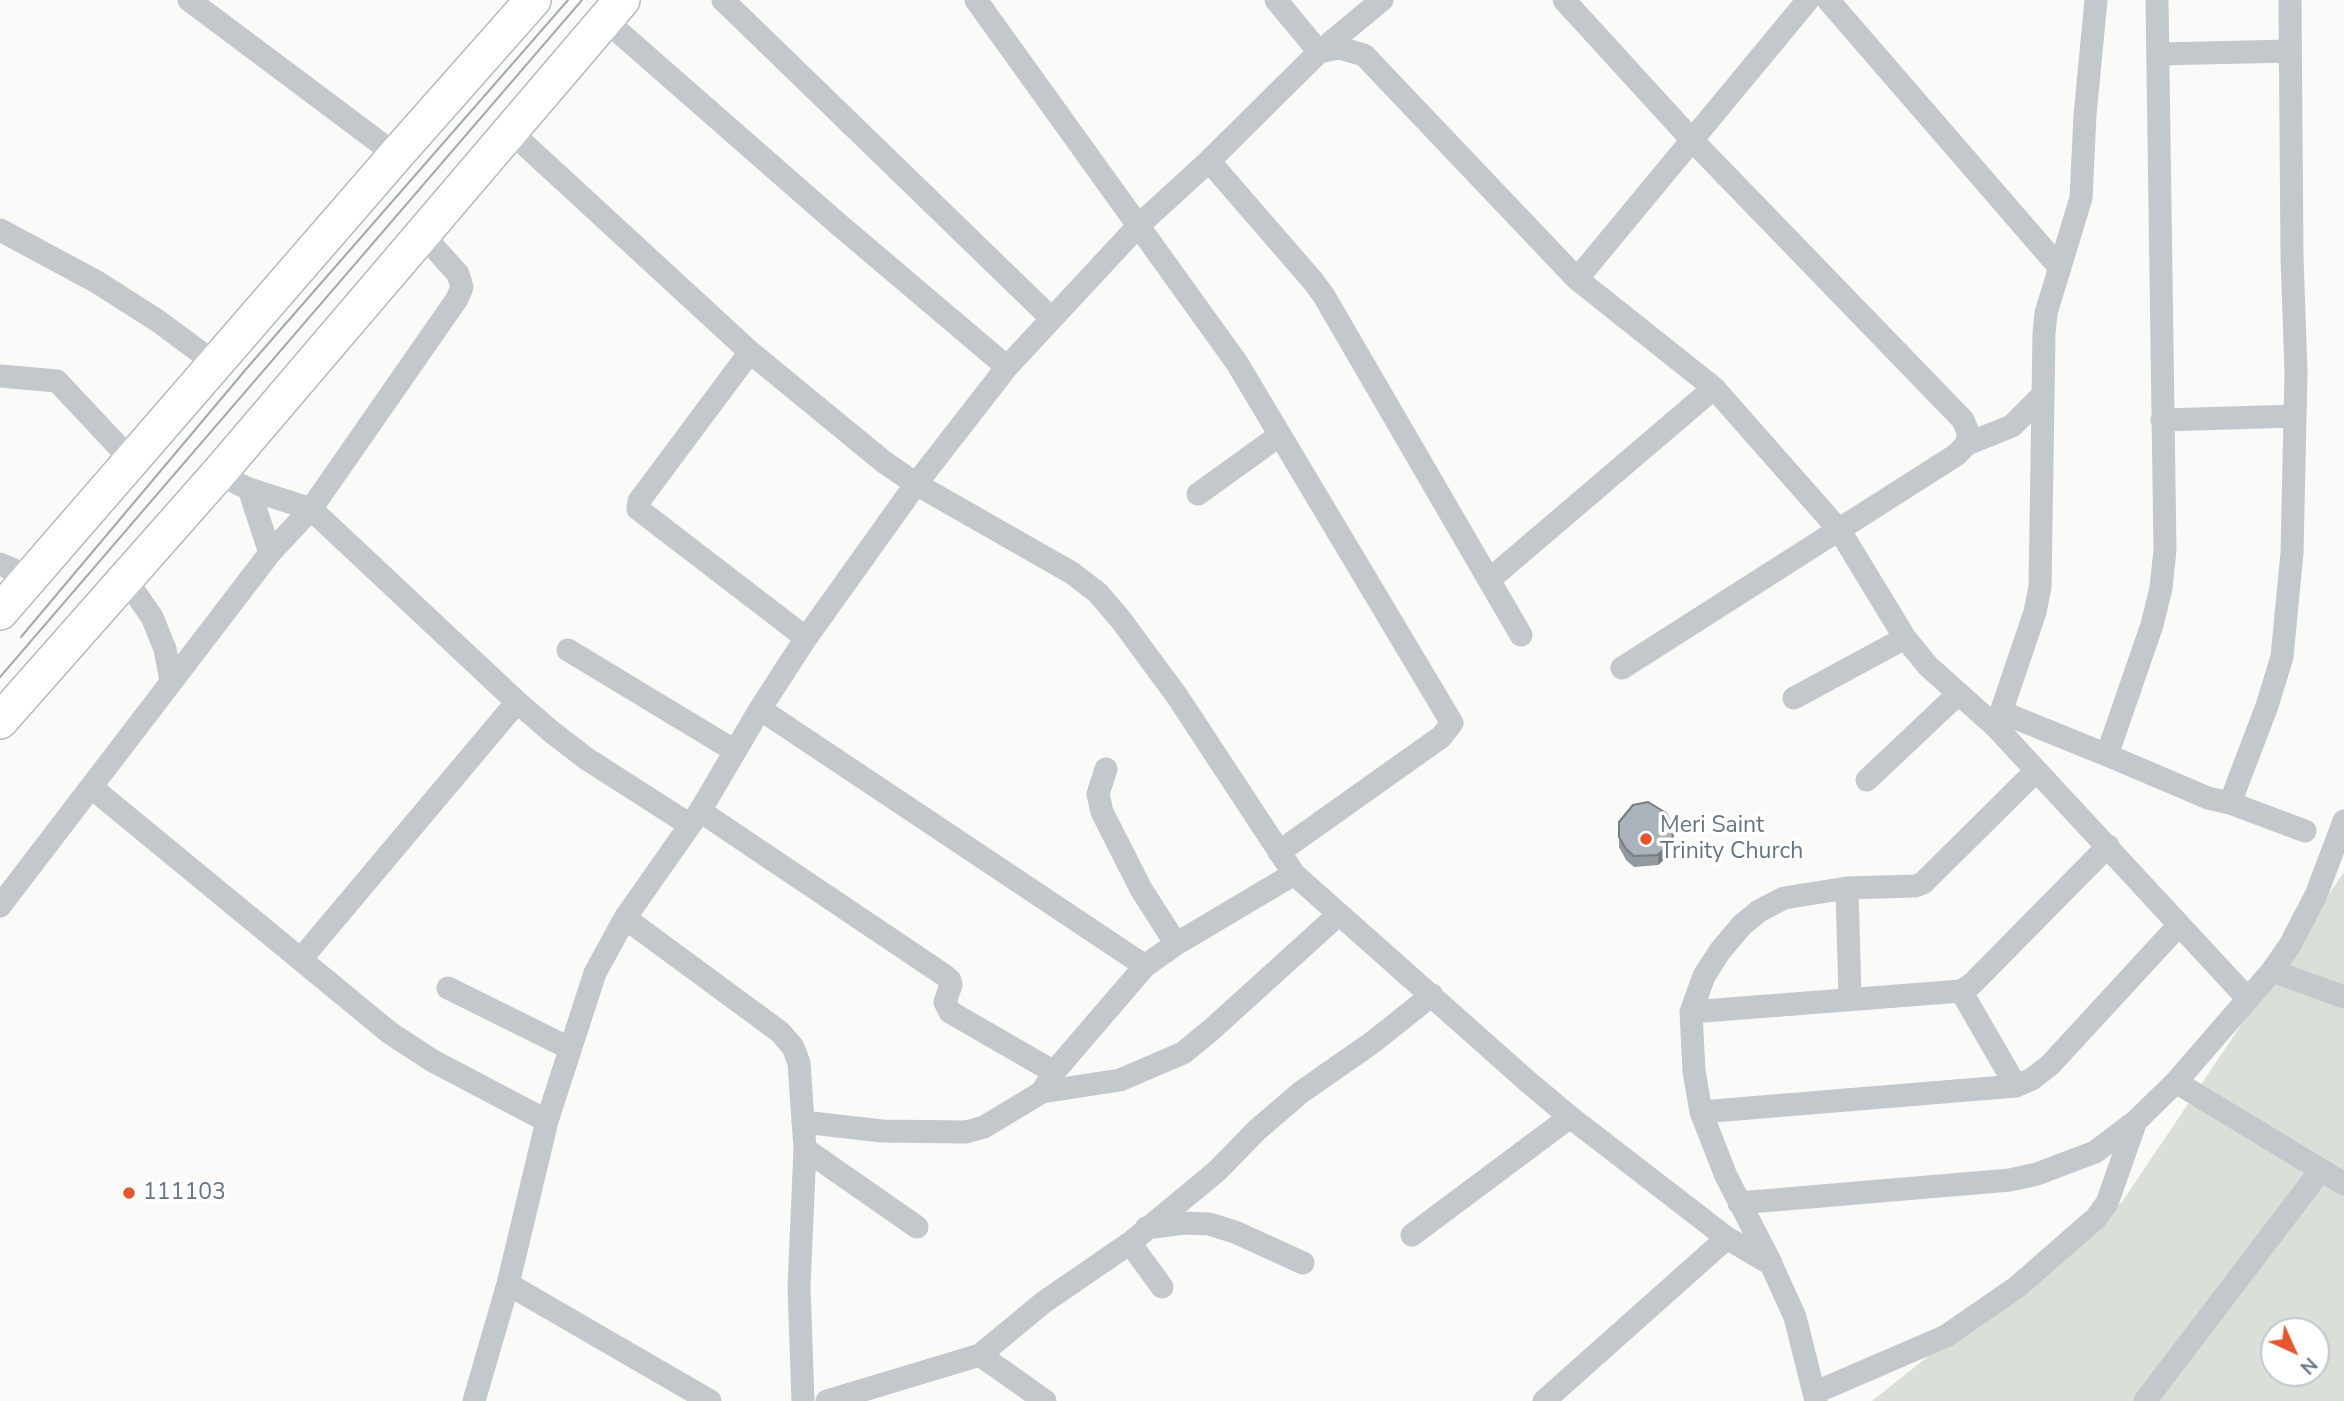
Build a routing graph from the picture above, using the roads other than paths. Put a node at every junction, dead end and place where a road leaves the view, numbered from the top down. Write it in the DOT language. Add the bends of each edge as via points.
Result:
graph roads {
  1 [pos="189,0"];
  2 [pos="533,0"];
  3 [pos="723,0"];
  4 [pos="976,0"];
  5 [pos="1276,0"];
  6 [pos="1382,0"];
  7 [pos="1564,0"];
  8 [pos="1808,0"];
  9 [pos="1828,0"];
  10 [pos="2096,0"];
  11 [pos="2157,0"];
  12 [pos="2290,0"];
  13 [pos="613,10"];
  14 [pos="2290,51"];
  15 [pos="1320,52"];
  16 [pos="2158,54"];
  17 [pos="510,131"];
  18 [pos="1692,139"];
  19 [pos="396,155"];
  20 [pos="1209,162"];
  21 [pos="1139,225"];
  22 [pos="0,230"];
  23 [pos="422,234"];
  24 [pos="2060,268"];
  25 [pos="1577,279"];
  26 [pos="1051,318"];
  27 [pos="750,352"];
  28 [pos="216,364"];
  29 [pos="1007,368"];
  30 [pos="0,376"];
  31 [pos="1714,388"];
  32 [pos="2043,396"];
  33 [pos="2295,416"];
  34 [pos="2162,420"];
  35 [pos="1280,435"];
  36 [pos="1967,444"];
  37 [pos="132,461"];
  38 [pos="218,474"];
  39 [pos="916,484"];
  40 [pos="249,489"];
  41 [pos="1198,494"];
  42 [pos="311,509"];
  43 [pos="1840,531"];
  44 [pos="270,553"];
  45 [pos="16,570"];
  46 [pos="125,578"];
  47 [pos="1489,580"];
  48 [pos="0,612"];
  49 [pos="1521,635"];
  50 [pos="806,638"];
  51 [pos="1905,638"];
  52 [pos="568,650"];
  53 [pos="1622,668"];
  54 [pos="171,681"];
  55 [pos="1957,695"];
  56 [pos="1794,698"];
  57 [pos="517,702"];
  58 [pos="760,709"];
  59 [pos="1998,720"];
  60 [pos="0,721"];
  61 [pos="735,751"];
  62 [pos="2107,755"];
  63 [pos="1106,769"];
  64 [pos="2036,771"];
  65 [pos="1867,780"];
  66 [pos="91,787"];
  67 [pos="2230,803"];
  68 [pos="695,818"];
  69 [pos="2344,821"];
  70 [pos="2305,831"];
  71 [pos="2108,846"];
  72 [pos="1279,852"];
  73 [pos="1294,874"];
  74 [pos="1847,888"];
  75 [pos="0,906"];
  76 [pos="1338,915"];
  77 [pos="625,918"];
  78 [pos="2179,925"];
  79 [pos="1176,944"];
  80 [pos="301,959"];
  81 [pos="1145,966"];
  82 [pos="2272,971"];
  83 [pos="448,988"];
  84 [pos="1961,991"];
  85 [pos="1432,995"];
  86 [pos="2344,997"];
  87 [pos="1850,998"];
  88 [pos="2248,999"];
  89 [pos="1691,1012"];
  90 [pos="569,1048"];
  91 [pos="1054,1072"];
  92 [pos="2176,1082"];
  93 [pos="2016,1086"];
  94 [pos="1042,1092"];
  95 [pos="1701,1112"];
  96 [pos="1570,1117"];
  97 [pos="547,1121"];
  98 [pos="2136,1121"];
  99 [pos="803,1122"];
  100 [pos="805,1149"];
  101 [pos="2321,1170"];
  102 [pos="2344,1184"];
  103 [pos="1739,1203"];
  104 [pos="917,1227"];
  105 [pos="1412,1235"];
  106 [pos="1138,1236"];
  107 [pos="1727,1238"];
  108 [pos="1303,1263"];
  109 [pos="1771,1264"];
  110 [pos="508,1284"];
  111 [pos="1162,1287"];
  112 [pos="980,1355"];
  113 [pos="1815,1397"];
  114 [pos="474,1401"];
  115 [pos="710,1401"];
  116 [pos="803,1401"];
  117 [pos="827,1401"];
  118 [pos="1045,1401"];
  119 [pos="1544,1401"];
  120 [pos="2145,1401"];
  1 -- 19 [label="street"];
  2 -- 19 [label="main road"];
  3 -- 26 [label="street"];
  4 -- 21 [label="street"];
  5 -- 15 [label="street"];
  6 -- 15 [label="street"];
  7 -- 18 [label="street"];
  8 -- 18 [label="street"];
  9 -- 24 [label="street"];
  10 -- 24 [label="street" via="2081,198"];
  11 -- 16 [label="street"];
  12 -- 14 [label="street"];
  13 -- 17 [label="main road"];
  13 -- 29 [label="street" via="837,223"];
  14 -- 16 [label="street"];
  14 -- 33 [label="street"];
  15 -- 20 [label="street"];
  15 -- 25 [label="street" via="1339,48 1363,55"];
  16 -- 34 [label="street"];
  17 -- 23 [label="main road"];
  17 -- 27 [label="street"];
  18 -- 25 [label="street"];
  18 -- 36 [label="street" via="1963,420"];
  19 -- 28 [label="main road"];
  20 -- 21 [label="street"];
  20 -- 47 [label="street" via="1319,288"];
  21 -- 26 [label="street"];
  21 -- 35 [label="street" via="1237,363"];
  22 -- 28 [label="street" via="97,282"];
  23 -- 38 [label="main road"];
  23 -- 42 [label="street" via="458,274 462,287"];
  24 -- 32 [label="street" via="2043,333"];
  25 -- 31 [label="street"];
  26 -- 29 [label="street"];
  27 -- 39 [label="street"];
  27 -- 50 [label="street" via="639,501 638,509"];
  28 -- 37 [label="main road"];
  29 -- 39 [label="street"];
  30 -- 37 [label="street" via="57,381"];
  31 -- 43 [label="street"];
  31 -- 47 [label="street"];
  32 -- 36 [label="street" via="2012,426"];
  32 -- 59 [label="street" via="2040,587"];
  33 -- 34 [label="street"];
  33 -- 67 [label="street" via="2292,553 2281,657"];
  34 -- 62 [label="street" via="2165,550 2161,588"];
  35 -- 41 [label="street"];
  35 -- 72 [label="street" via="1452,723 1441,737"];
  36 -- 43 [label="street"];
  37 -- 45 [label="main road"];
  38 -- 40 [label="street"];
  38 -- 46 [label="main road"];
  39 -- 50 [label="street"];
  39 -- 72 [label="street" via="1072,573 1098,593 1177,696"];
  40 -- 42 [label="street"];
  40 -- 44 [label="street"];
  42 -- 44 [label="street"];
  42 -- 57 [label="street"];
  43 -- 51 [label="street"];
  43 -- 53 [label="street"];
  44 -- 54 [label="street"];
  45 -- 48 [label="main road"];
  46 -- 54 [label="street" via="152,617"];
  46 -- 60 [label="main road"];
  47 -- 49 [label="street"];
  50 -- 58 [label="street"];
  51 -- 55 [label="street"];
  51 -- 56 [label="street"];
  52 -- 61 [label="street"];
  54 -- 66 [label="street"];
  55 -- 59 [label="street"];
  55 -- 65 [label="street"];
  57 -- 68 [label="street" via="587,759"];
  57 -- 80 [label="street"];
  58 -- 61 [label="street"];
  58 -- 81 [label="street"];
  59 -- 62 [label="street"];
  59 -- 64 [label="street"];
  61 -- 68 [label="street"];
  62 -- 67 [label="street"];
  63 -- 79 [label="street" via="1098,794 1102,812 1141,890"];
  64 -- 71 [label="street"];
  64 -- 74 [label="street" via="1923,883"];
  66 -- 75 [label="street"];
  66 -- 80 [label="street"];
  67 -- 70 [label="street"];
  68 -- 77 [label="street"];
  68 -- 91 [label="street" via="944,975 951,985 945,1002 950,1012"];
  69 -- 82 [label="street" via="2304,922"];
  71 -- 78 [label="street"];
  71 -- 84 [label="street"];
  72 -- 73 [label="street"];
  73 -- 76 [label="street"];
  73 -- 79 [label="street"];
  74 -- 87 [label="street"];
  74 -- 89 [label="street" via="1784,898 1759,911 1720,951 1704,976"];
  76 -- 85 [label="street"];
  76 -- 94 [label="street" via="1183,1053 1120,1080"];
  77 -- 90 [label="street" via="595,973"];
  77 -- 99 [label="street" via="780,1032 799,1063"];
  78 -- 88 [label="street"];
  78 -- 93 [label="street" via="2050,1065"];
  79 -- 81 [label="street"];
  80 -- 97 [label="street" via="390,1034"];
  81 -- 91 [label="street"];
  82 -- 86 [label="street"];
  82 -- 88 [label="street"];
  83 -- 90 [label="street"];
  84 -- 87 [label="street"];
  84 -- 93 [label="street"];
  85 -- 96 [label="street"];
  85 -- 106 [label="street" via="1300,1093 1217,1171"];
  87 -- 89 [label="street"];
  88 -- 92 [label="street"];
  89 -- 95 [label="street"];
  90 -- 97 [label="street"];
  91 -- 94 [label="street"];
  92 -- 98 [label="street"];
  92 -- 101 [label="street"];
  93 -- 95 [label="street"];
  94 -- 99 [label="street" via="984,1127 965,1132 882,1131"];
  95 -- 103 [label="street"];
  96 -- 105 [label="street"];
  96 -- 107 [label="street"];
  97 -- 110 [label="street"];
  98 -- 103 [label="street" via="2095,1152 2010,1180"];
  98 -- 113 [label="street" via="2107,1203 2017,1287 1946,1336"];
  99 -- 100 [label="street"];
  100 -- 104 [label="street"];
  100 -- 116 [label="street" via="799,1287"];
  101 -- 102 [label="street"];
  101 -- 120 [label="street"];
  103 -- 109 [label="street"];
  106 -- 108 [label="street" via="1184,1223 1209,1224"];
  106 -- 111 [label="street"];
  106 -- 112 [label="street" via="1044,1302"];
  107 -- 109 [label="street"];
  107 -- 119 [label="street"];
  109 -- 113 [label="street" via="1795,1317"];
  110 -- 114 [label="street"];
  110 -- 115 [label="street"];
  112 -- 117 [label="street"];
  112 -- 118 [label="street"];
}
